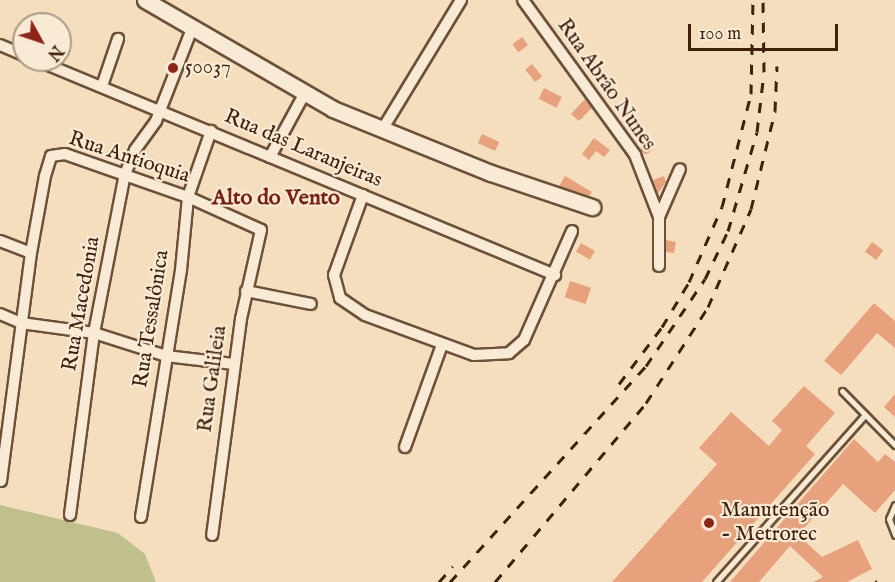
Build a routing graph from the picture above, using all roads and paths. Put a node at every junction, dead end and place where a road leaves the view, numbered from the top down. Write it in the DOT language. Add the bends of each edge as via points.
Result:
graph roads {
  1 [pos="145,0"];
  2 [pos="461,0"];
  3 [pos="523,0"];
  4 [pos="193,26"];
  5 [pos="118,39"];
  6 [pos="66,72"];
  7 [pos="102,86"];
  8 [pos="306,92"];
  9 [pos="160,109"];
  10 [pos="382,130"];
  11 [pos="211,131"];
  12 [pos="270,157"];
  13 [pos="680,169"];
  14 [pos="125,174"];
  15 [pos="363,195"];
  16 [pos="188,197"];
  17 [pos="592,207"];
  18 [pos="658,217"];
  19 [pos="261,230"];
  20 [pos="572,231"];
  21 [pos="0,241"];
  22 [pos="31,253"];
  23 [pos="659,266"];
  24 [pos="555,275"];
  25 [pos="246,291"];
  26 [pos="311,304"];
  27 [pos="0,315"];
  28 [pos="21,322"];
  29 [pos="94,333"];
  30 [pos="442,345"];
  31 [pos="166,356"];
  32 [pos="234,364"];
  33 [pos="842,391"];
  34 [pos="865,415"];
  35 [pos="895,445"];
  36 [pos="405,447"];
  37 [pos="1,481"];
  38 [pos="895,506"];
  39 [pos="70,514"];
  40 [pos="141,517"];
  41 [pos="212,535"];
  42 [pos="895,535"];
  43 [pos="716,582"];
  1 -- 4 [label="street"];
  2 -- 10 [label="street"];
  3 -- 18 [label="street, Rua Abrão Nunes" via="626,139"];
  4 -- 8 [label="street"];
  4 -- 9 [label="street, Rua Macedonia"];
  5 -- 7 [label="street"];
  6 -- 7 [label="street, Rua das Laranjeiras"];
  7 -- 9 [label="street, Rua das Laranjeiras"];
  8 -- 10 [label="street" via="333,109"];
  8 -- 12 [label="street"];
  9 -- 11 [label="street, Rua das Laranjeiras"];
  9 -- 14 [label="street, Rua Macedonia"];
  10 -- 17 [label="street"];
  11 -- 12 [label="street, Rua das Laranjeiras"];
  11 -- 16 [label="street, Rua Tessalônica"];
  12 -- 15 [label="street, Rua das Laranjeiras"];
  13 -- 18 [label="street"];
  14 -- 16 [label="street, Rua Antioquia"];
  14 -- 22 [label="street, Rua Antioquia" via="65,154 51,156"];
  14 -- 29 [label="street, Rua Macedonia"];
  15 -- 24 [label="street, Rua das Laranjeiras"];
  15 -- 30 [label="street" via="334,275 340,298 364,315"];
  16 -- 19 [label="street, Rua Antioquia"];
  16 -- 31 [label="street, Rua Tessalônica"];
  18 -- 23 [label="street, Rua Abrão Nunes"];
  19 -- 25 [label="street, Rua Galileia"];
  20 -- 24 [label="street"];
  21 -- 22 [label="street"];
  22 -- 28 [label="street"];
  24 -- 30 [label="street" via="516,349 500,356 474,355"];
  25 -- 26 [label="street"];
  25 -- 32 [label="street, Rua Galileia"];
  27 -- 28 [label="street"];
  28 -- 29 [label="street"];
  28 -- 37 [label="street"];
  29 -- 31 [label="street"];
  29 -- 39 [label="street, Rua Macedonia"];
  30 -- 36 [label="street"];
  31 -- 32 [label="street"];
  31 -- 40 [label="street, Rua Tessalônica"];
  32 -- 41 [label="street, Rua Galileia"];
  33 -- 34 [label="lane"];
  34 -- 35 [label="lane"];
  34 -- 43 [label="lane"];
  38 -- 42 [label="lane" via="889,519"];
}
